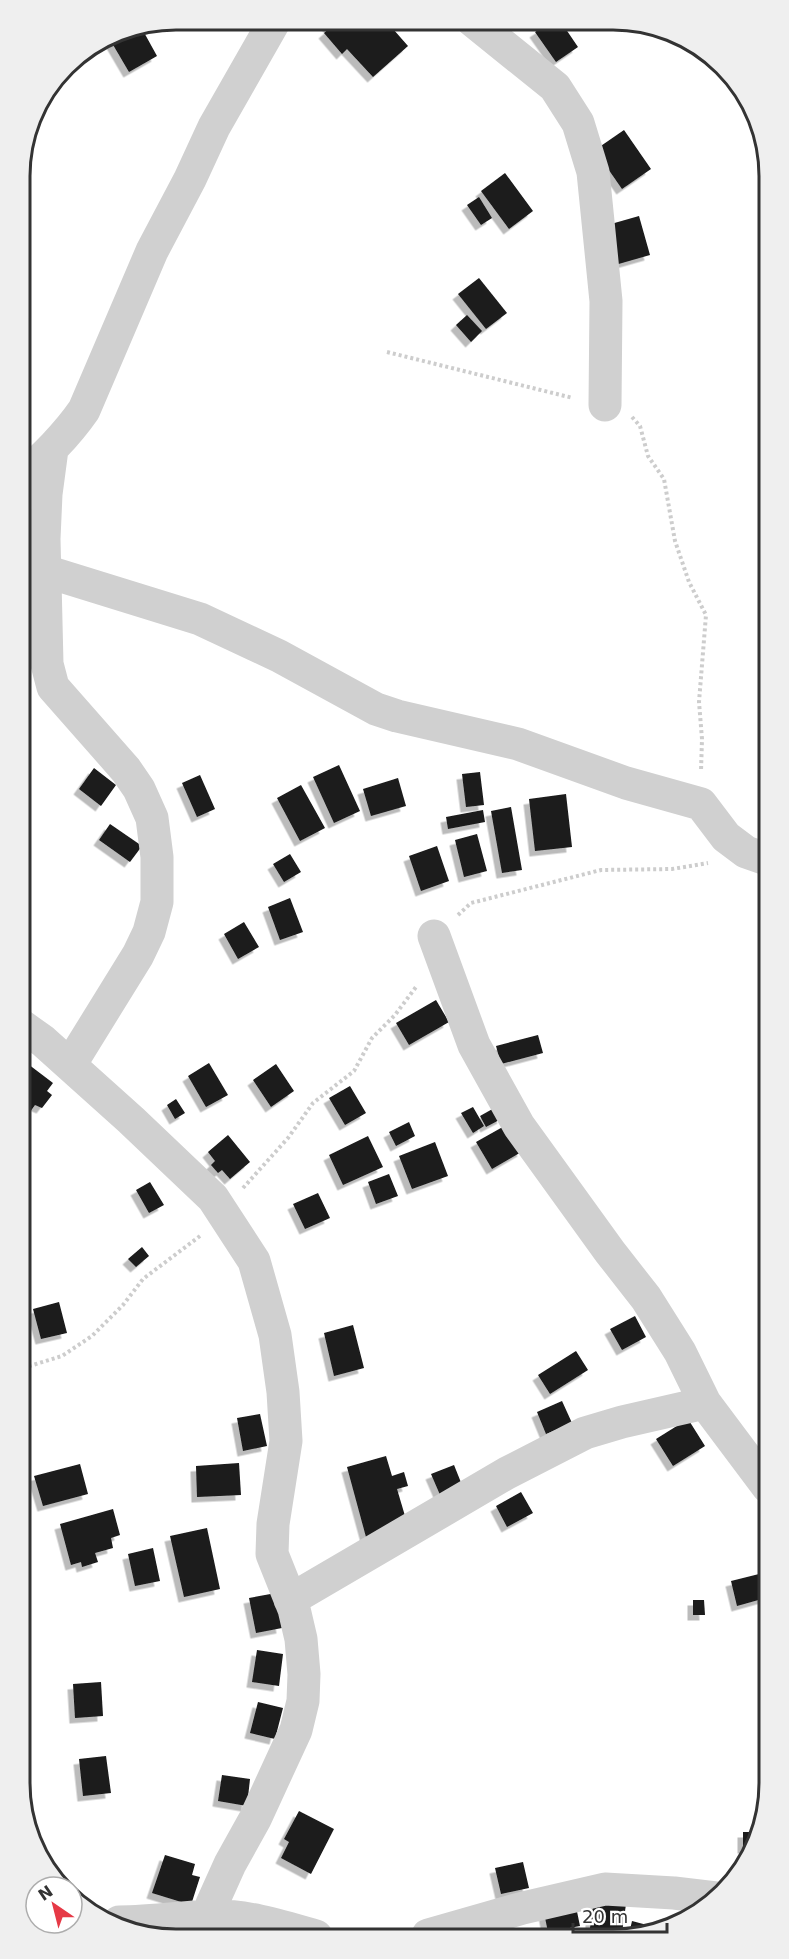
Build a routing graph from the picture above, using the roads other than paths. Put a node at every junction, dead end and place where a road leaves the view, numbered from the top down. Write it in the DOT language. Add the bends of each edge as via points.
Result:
graph roads {
  1 [pos="269,30"];
  2 [pos="484,30"];
  3 [pos="605,405"];
  4 [pos="52,449"];
  5 [pos="30,470"];
  6 [pos="33,570"];
  7 [pos="756,855"];
  8 [pos="434,936"];
  9 [pos="30,1032"];
  10 [pos="70,1065"];
  11 [pos="705,1402"];
  12 [pos="759,1475"];
  13 [pos="290,1600"];
  14 [pos="704,1897"];
  15 [pos="132,1922"];
  16 [pos="205,1926"];
  17 [pos="285,1929"];
  18 [pos="449,1929"];
  1 -- 4 [label="street" via="214,127 152,251 84,410"];
  2 -- 3 [label="street" via="555,87 578,123 593,172 606,301"];
  4 -- 5 [label="street"];
  4 -- 6 [label="street"];
  6 -- 7 [label="street" via="200,619 279,656 376,709 518,744 626,783 700,804 726,837"];
  6 -- 10 [label="street" via="53,687 139,789 152,818 158,857 157,902 149,932"];
  8 -- 11 [label="street" via="474,1045 519,1126 646,1298"];
  9 -- 10 [label="street"];
  10 -- 13 [label="street" via="213,1198 255,1262 275,1335 283,1392 286,1441 272,1554"];
  11 -- 12 [label="street"];
  11 -- 13 [label="street" via="585,1433 507,1473"];
  13 -- 16 [label="street" via="301,1639 304,1674 296,1730 230,1864"];
  14 -- 18 [label="street" via="605,1889"];
  15 -- 16 [label="street"];
  16 -- 17 [label="street" via="241,1919"];
}
